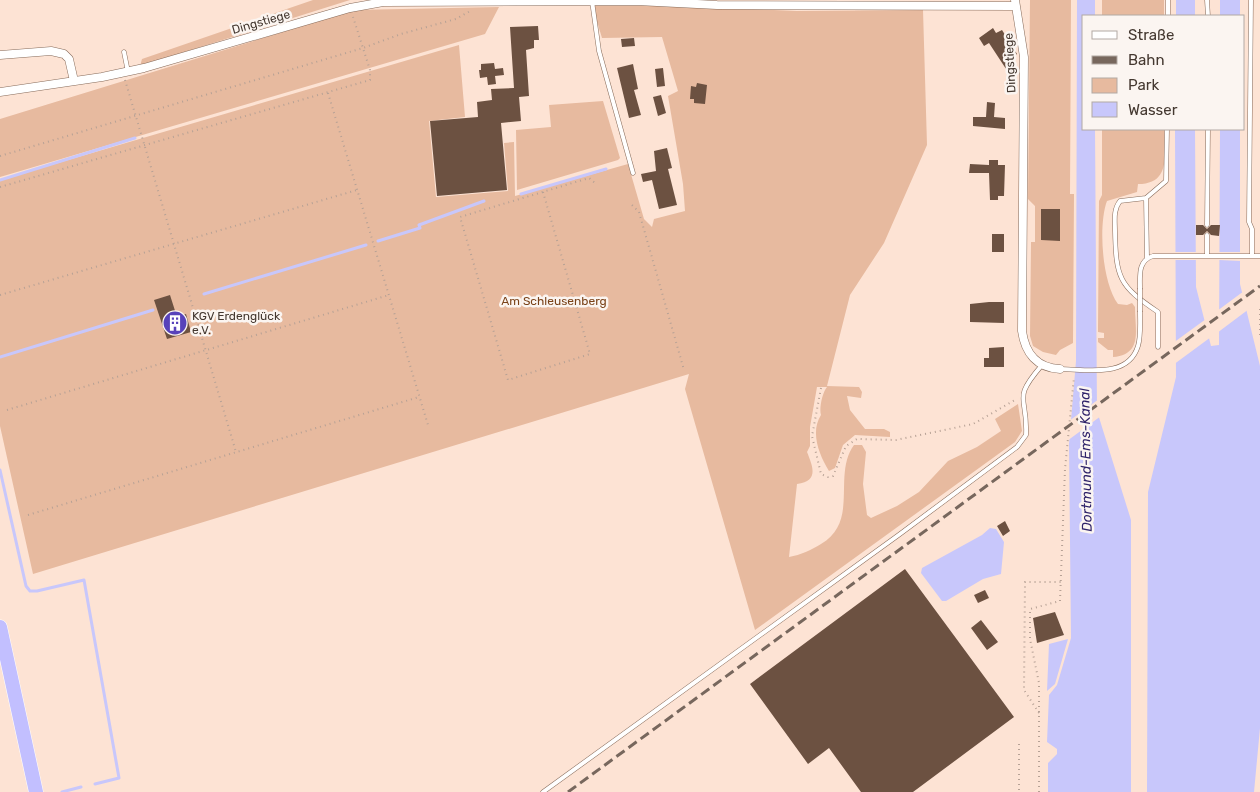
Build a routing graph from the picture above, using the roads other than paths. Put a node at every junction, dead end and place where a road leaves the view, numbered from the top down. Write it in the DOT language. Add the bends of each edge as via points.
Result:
graph roads {
  1 [pos="1168,0"];
  2 [pos="1208,0"];
  3 [pos="1252,0"];
  4 [pos="592,1"];
  5 [pos="1015,3"];
  6 [pos="1168,15"];
  7 [pos="1208,15"];
  8 [pos="124,52"];
  9 [pos="0,56"];
  10 [pos="126,72"];
  11 [pos="74,81"];
  12 [pos="0,92"];
  13 [pos="1167,130"];
  14 [pos="1208,130"];
  15 [pos="634,173"];
  16 [pos="1146,198"];
  17 [pos="1207,225"];
  18 [pos="1207,235"];
  19 [pos="1206,256"];
  20 [pos="1256,256"];
  21 [pos="1146,258"];
  22 [pos="1158,347"];
  23 [pos="1042,365"];
  24 [pos="1060,369"];
  25 [pos="0,627"];
  26 [pos="36,792"];
  27 [pos="543,792"];
  1 -- 6 [label="lane"];
  2 -- 7 [label="lane"];
  3 -- 20 [label="lane" via="1249,222"];
  4 -- 5 [label="street, Dingstiege" via="757,6"];
  4 -- 10 [label="street, Dingstiege" via="383,2 350,8"];
  4 -- 15 [label="lane" via="599,51"];
  5 -- 23 [label="street, Dingstiege" via="1024,57 1022,332 1026,349"];
  8 -- 10 [label="lane"];
  9 -- 11 [label="street" via="58,52 68,59"];
  10 -- 11 [label="street, Dingstiege"];
  11 -- 12 [label="street, Dingstiege"];
  13 -- 16 [label="lane" via="1166,181"];
  14 -- 17 [label="lane"];
  16 -- 21 [label="lane"];
  16 -- 22 [label="lane" via="1120,201 1116,205 1116,264 1124,284 1158,312"];
  18 -- 19 [label="lane"];
  19 -- 20 [label="lane"];
  19 -- 21 [label="lane"];
  21 -- 24 [label="lane, bridge" via="1141,266 1139,344 1129,362 1112,369"];
  23 -- 24 [label="street"];
  23 -- 27 [label="lane" via="1029,380 1022,397 1026,434 1017,447"];
  25 -- 26 [label="highway"];
}
